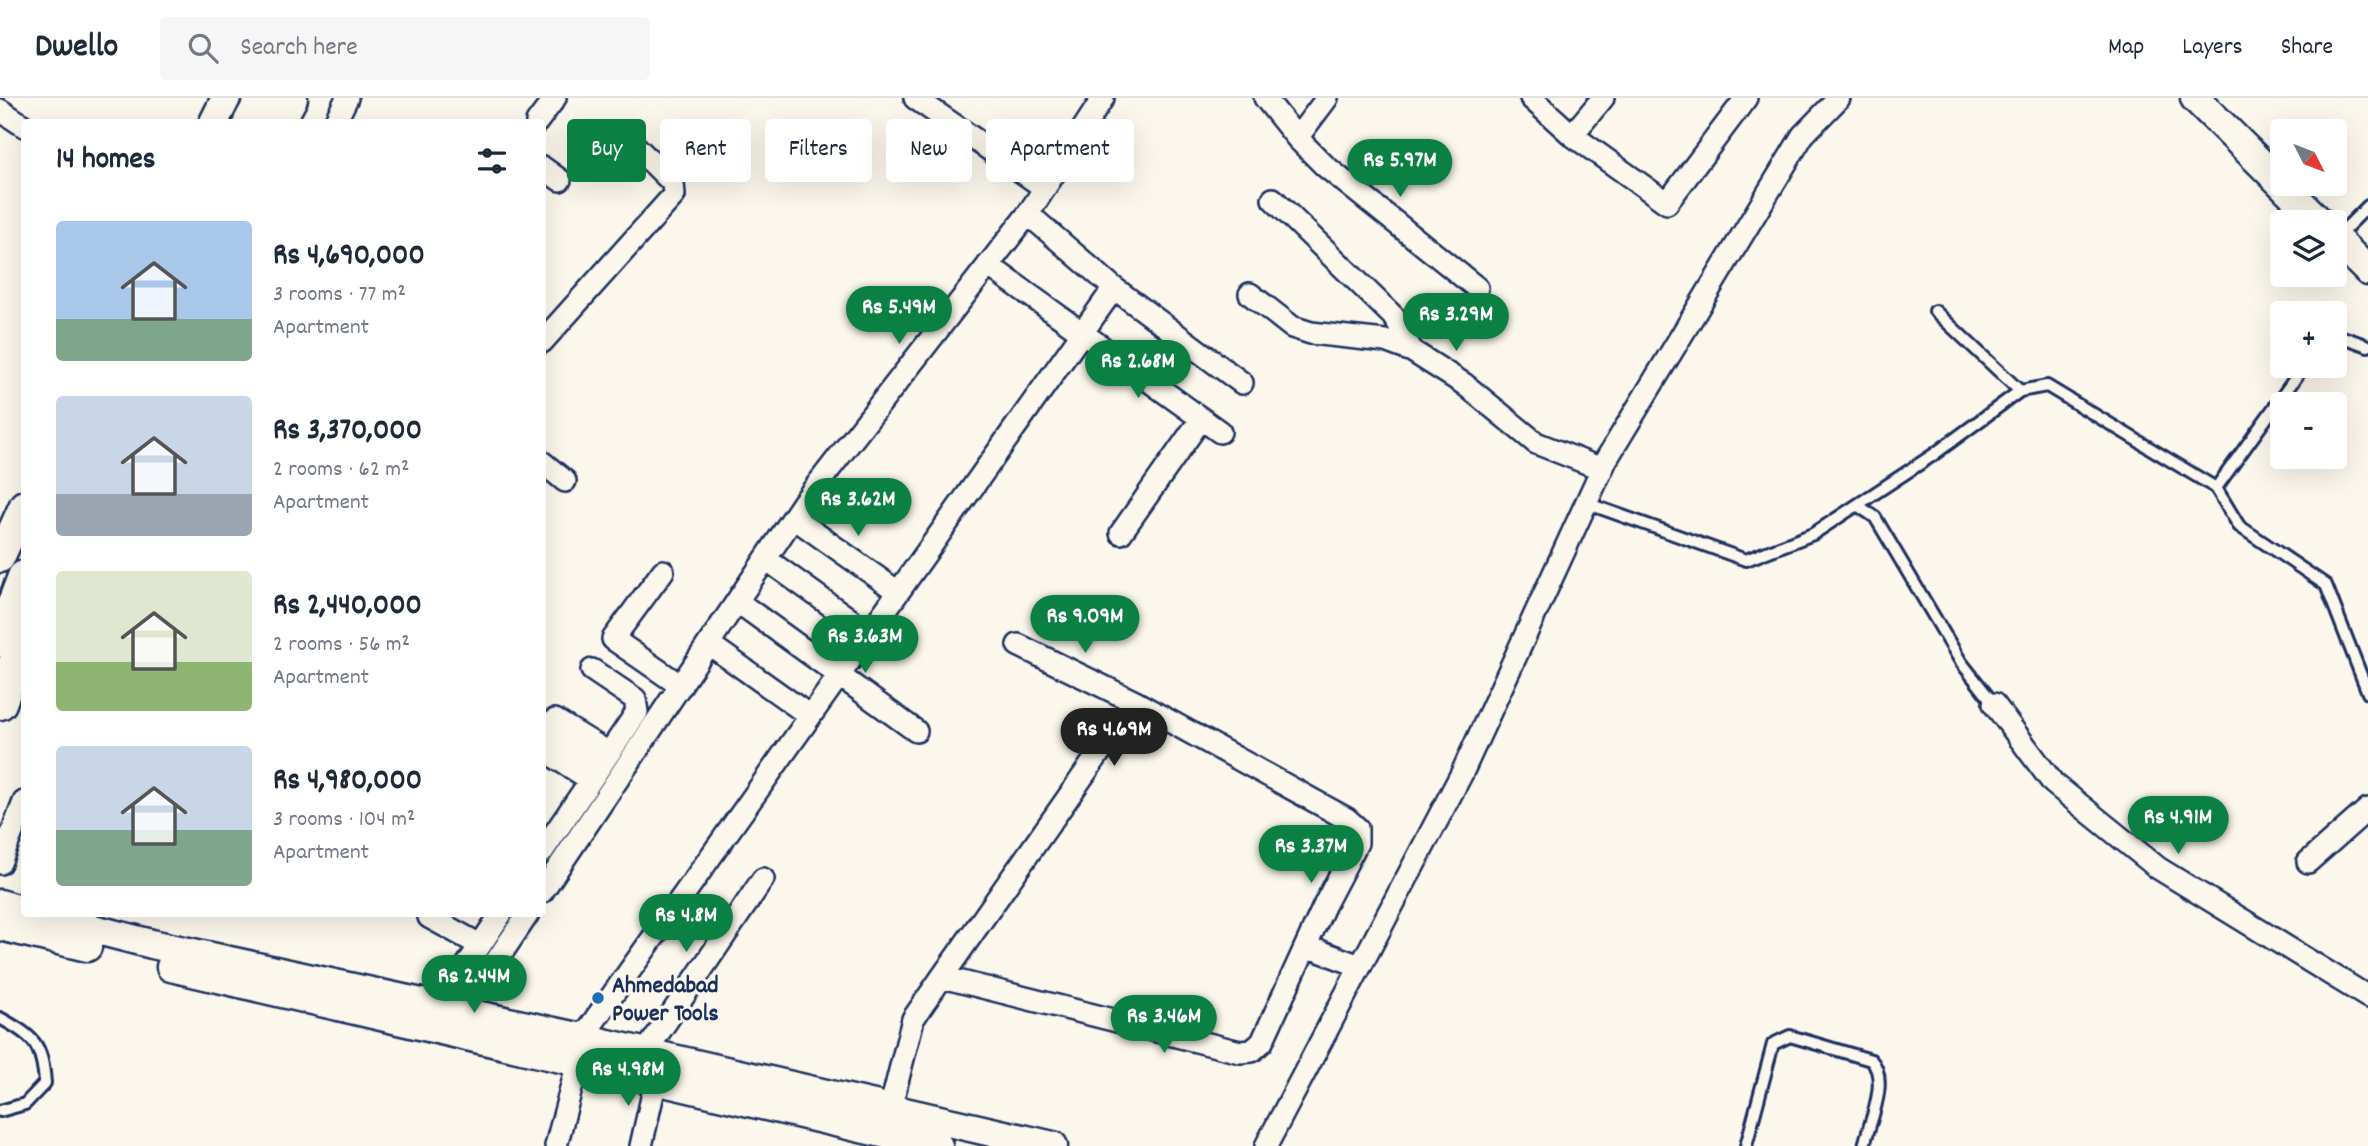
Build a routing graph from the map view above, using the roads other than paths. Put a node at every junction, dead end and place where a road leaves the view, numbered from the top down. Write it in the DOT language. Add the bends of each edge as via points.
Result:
graph roads {
  1 [pos="226,98"];
  2 [pos="263,98"];
  3 [pos="291,98"];
  4 [pos="347,98"];
  5 [pos="555,98"];
  6 [pos="915,98"];
  7 [pos="1103,98"];
  8 [pos="1265,98"];
  9 [pos="1327,98"];
  10 [pos="1531,98"];
  11 [pos="1603,98"];
  12 [pos="1746,98"];
  13 [pos="1839,98"];
  14 [pos="2195,98"];
  15 [pos="0,110"];
  16 [pos="216,119"];
  17 [pos="252,119"];
  18 [pos="280,119"];
  19 [pos="336,119"];
  20 [pos="539,119"];
  21 [pos="21,124"];
  22 [pos="1572,135"];
  23 [pos="1297,138"];
  24 [pos="646,156"];
  25 [pos="546,170"];
  26 [pos="560,180"];
  27 [pos="1045,188"];
  28 [pos="1273,199"];
  29 [pos="2368,206"];
  30 [pos="2307,210"];
  31 [pos="1028,214"];
  32 [pos="2347,221"];
  33 [pos="2347,250"];
  34 [pos="988,265"];
  35 [pos="2368,271"];
  36 [pos="1114,288"];
  37 [pos="1476,288"];
  38 [pos="1250,293"];
  39 [pos="1935,311"];
  40 [pos="1081,333"];
  41 [pos="546,338"];
  42 [pos="2347,338"];
  43 [pos="2368,346"];
  44 [pos="1412,351"];
  45 [pos="2295,378"];
  46 [pos="1242,383"];
  47 [pos="2020,391"];
  48 [pos="1201,419"];
  49 [pos="1220,432"];
  50 [pos="546,465"];
  51 [pos="1602,469"];
  52 [pos="565,481"];
  53 [pos="2216,488"];
  54 [pos="1586,503"];
  55 [pos="1857,505"];
  56 [pos="21,512"];
  57 [pos="794,518"];
  58 [pos="1121,533"];
  59 [pos="0,558"];
  60 [pos="766,559"];
  61 [pos="663,571"];
  62 [pos="21,585"];
  63 [pos="898,592"];
  64 [pos="738,602"];
  65 [pos="869,633"];
  66 [pos="0,640"];
  67 [pos="709,644"];
  68 [pos="1018,645"];
  69 [pos="21,646"];
  70 [pos="593,670"];
  71 [pos="840,674"];
  72 [pos="681,686"];
  73 [pos="2368,693"];
  74 [pos="1135,702"];
  75 [pos="0,703"];
  76 [pos="1994,704"];
  77 [pos="810,716"];
  78 [pos="549,726"];
  79 [pos="916,731"];
  80 [pos="546,750"];
  81 [pos="600,767"];
  82 [pos="2368,809"];
  83 [pos="21,810"];
  84 [pos="546,846"];
  85 [pos="2308,862"];
  86 [pos="0,863"];
  87 [pos="763,879"];
  88 [pos="546,886"];
  89 [pos="0,904"];
  90 [pos="21,910"];
  91 [pos="47,917"];
  92 [pos="429,917"];
  93 [pos="499,917"];
  94 [pos="526,917"];
  95 [pos="0,926"];
  96 [pos="480,946"];
  97 [pos="1306,946"];
  98 [pos="1360,967"];
  99 [pos="942,977"];
  100 [pos="2368,997"];
  101 [pos="450,1009"];
  102 [pos="0,1018"];
  103 [pos="580,1050"];
  104 [pos="645,1053"];
  105 [pos="656,1080"];
  106 [pos="890,1110"];
  107 [pos="0,1111"];
  108 [pos="556,1146"];
  109 [pos="641,1146"];
  110 [pos="939,1146"];
  111 [pos="1053,1146"];
  112 [pos="1266,1146"];
  113 [pos="1746,1146"];
  114 [pos="1864,1146"];
  1 -- 16 [label="street"];
  2 -- 17 [label="main road"];
  3 -- 18 [label="main road"];
  4 -- 19 [label="street"];
  5 -- 20 [label="street"];
  6 -- 27 [label="street"];
  7 -- 27 [label="street"];
  8 -- 23 [label="street"];
  9 -- 23 [label="street"];
  10 -- 22 [label="street"];
  11 -- 22 [label="street"];
  12 -- 22 [label="street" via="1667,203"];
  13 -- 51 [label="street" via="1803,135"];
  14 -- 30 [label="street"];
  15 -- 21 [label="street"];
  23 -- 37 [label="street"];
  24 -- 41 [label="street" via="673,183 674,195"];
  25 -- 26 [label="street"];
  27 -- 31 [label="street"];
  28 -- 44 [label="street" via="1395,317"];
  29 -- 32 [label="lane"];
  31 -- 34 [label="street"];
  31 -- 36 [label="street"];
  33 -- 35 [label="street"];
  34 -- 40 [label="street"];
  34 -- 57 [label="street"];
  36 -- 40 [label="street"];
  36 -- 46 [label="street"];
  38 -- 44 [label="street" via="1292,327 1385,341"];
  39 -- 47 [label="lane"];
  40 -- 48 [label="street"];
  40 -- 63 [label="street"];
  42 -- 43 [label="lane"];
  44 -- 51 [label="street" via="1464,384 1536,443"];
  45 -- 53 [label="lane"];
  47 -- 53 [label="lane" via="2047,386"];
  47 -- 55 [label="lane"];
  48 -- 49 [label="street"];
  48 -- 58 [label="street"];
  50 -- 52 [label="street"];
  51 -- 54 [label="street"];
  53 -- 73 [label="lane" via="2239,526 2326,585"];
  54 -- 55 [label="lane" via="1746,560 1813,534"];
  54 -- 98 [label="street" via="1462,773"];
  55 -- 76 [label="lane" via="1875,517 1961,662"];
  56 -- 59 [label="street"];
  57 -- 60 [label="street"];
  57 -- 63 [label="street"];
  60 -- 64 [label="street"];
  60 -- 65 [label="street"];
  61 -- 72 [label="street" via="613,639"];
  62 -- 66 [label="main road"];
  63 -- 65 [label="street"];
  64 -- 67 [label="street"];
  64 -- 71 [label="street"];
  65 -- 71 [label="street"];
  67 -- 72 [label="street"];
  67 -- 77 [label="street"];
  68 -- 74 [label="street"];
  69 -- 75 [label="main road"];
  70 -- 81 [label="street" via="638,705"];
  71 -- 77 [label="street"];
  71 -- 79 [label="street"];
  72 -- 88 [label="street"];
  74 -- 97 [label="street" via="1357,828 1357,843"];
  74 -- 99 [label="street"];
  76 -- 100 [label="street" via="2053,783 2158,869"];
  77 -- 103 [label="street"];
  78 -- 81 [label="street"];
  80 -- 81 [label="street"];
  81 -- 84 [label="street"];
  82 -- 85 [label="street"];
  83 -- 86 [label="street"];
  87 -- 104 [label="street"];
  89 -- 90 [label="street"];
  91 -- 101 [label="street"];
  92 -- 96 [label="street"];
  93 -- 96 [label="street"];
  94 -- 101 [label="street"];
  95 -- 103 [label="street" via="451,1034"];
  96 -- 101 [label="street"];
  97 -- 98 [label="street"];
  97 -- 99 [label="street" via="1262,1042 1252,1051 1240,1052"];
  98 -- 112 [label="street"];
  99 -- 106 [label="street" via="912,1019"];
  101 -- 103 [label="street"];
  102 -- 107 [label="lane" via="30,1035 43,1055 45,1083 25,1104"];
  103 -- 104 [label="street"];
  103 -- 105 [label="street"];
  103 -- 108 [label="street"];
  104 -- 106 [label="street"];
  105 -- 109 [label="street"];
  105 -- 110 [label="street"];
  106 -- 111 [label="street"];
  113 -- 114 [label="lane" via="1773,1044 1790,1036 1876,1065 1880,1078"];
}
